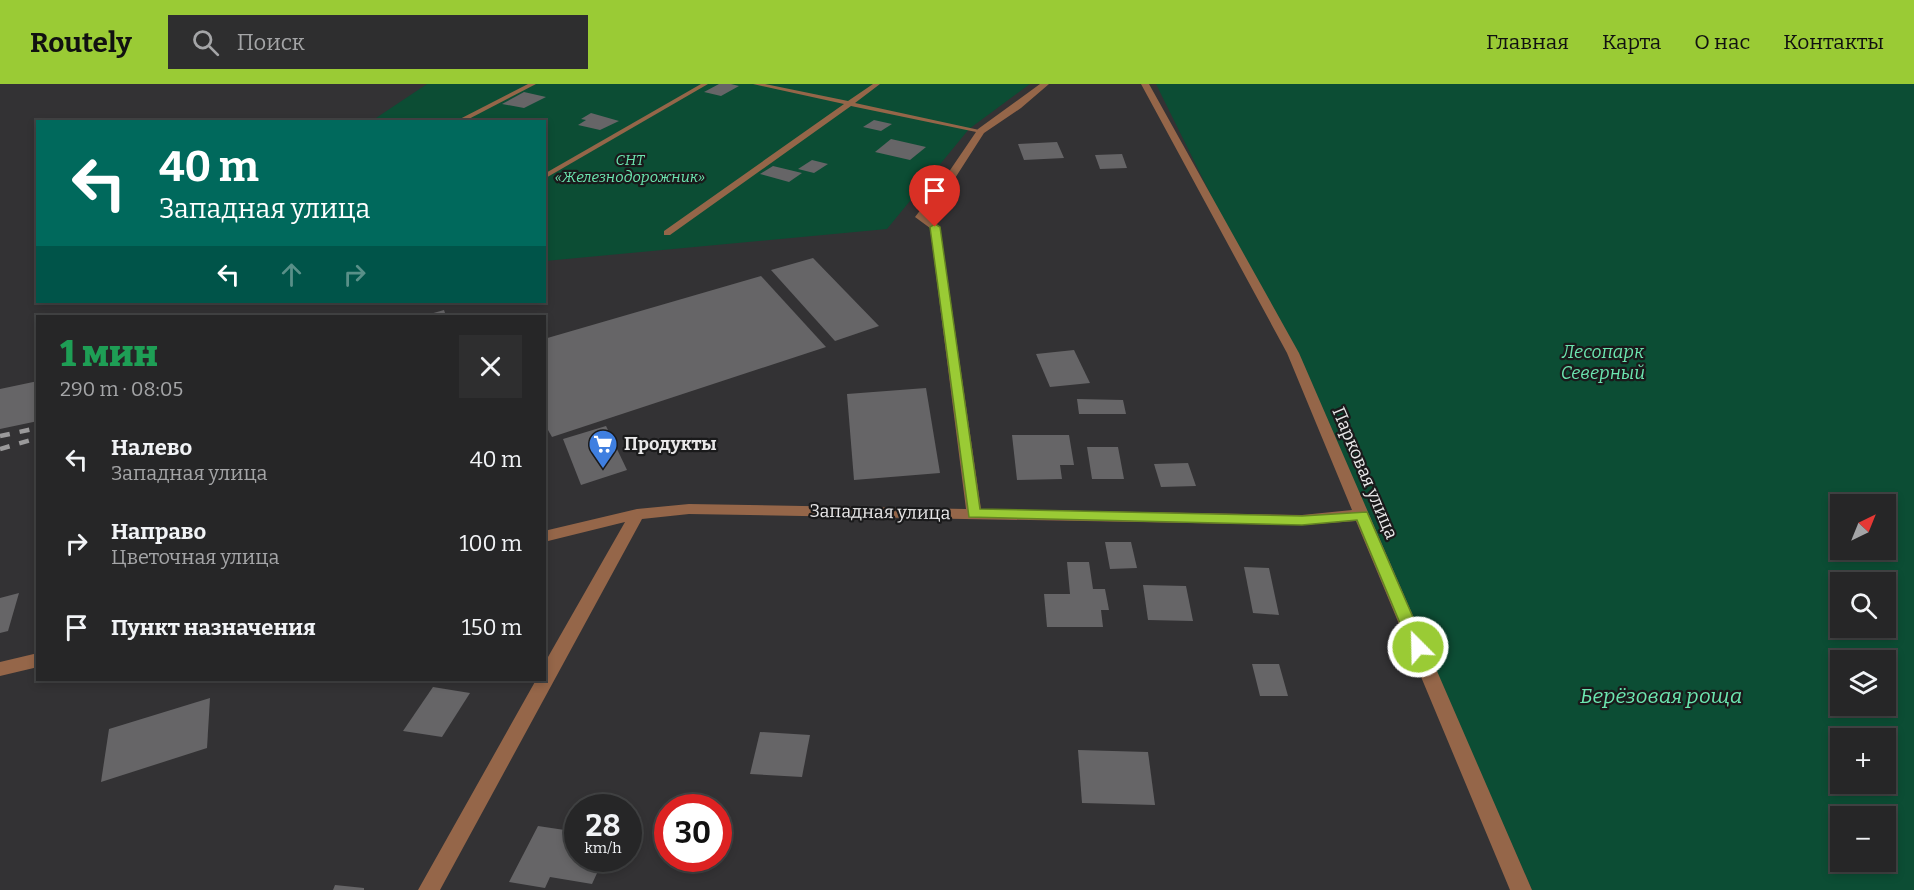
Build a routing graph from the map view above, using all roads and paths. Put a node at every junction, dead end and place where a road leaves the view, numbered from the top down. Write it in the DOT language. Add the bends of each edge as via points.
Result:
graph roads {
  1 [pos="533,84"];
  2 [pos="705,84"];
  3 [pos="756,84"];
  4 [pos="877,84"];
  5 [pos="1045,84"];
  6 [pos="1145,84"];
  7 [pos="850,104"];
  8 [pos="461,120"];
  9 [pos="981,131"];
  10 [pos="546,176"];
  11 [pos="668,233"];
  12 [pos="637,514"];
  13 [pos="974,514"];
  14 [pos="1362,515"];
  15 [pos="546,537"];
  16 [pos="36,660"];
  17 [pos="0,669"];
  18 [pos="546,678"];
  19 [pos="545,681"];
  20 [pos="429,890"];
  21 [pos="1521,890"];
  1 -- 8 [label="lane"];
  2 -- 10 [label="lane"];
  3 -- 7 [label="lane"];
  4 -- 7 [label="lane"];
  5 -- 9 [label="street"];
  6 -- 14 [label="street, Парковая улица" via="1293,353"];
  7 -- 9 [label="lane"];
  7 -- 11 [label="lane"];
  9 -- 13 [label="street" via="920,217 935,227"];
  12 -- 13 [label="street, Западная улица" via="689,509"];
  12 -- 15 [label="street, Западная улица"];
  12 -- 18 [label="street"];
  13 -- 14 [label="street, Западная улица" via="1302,520"];
  14 -- 21 [label="street, Парковая улица"];
  16 -- 17 [label="street"];
  19 -- 20 [label="street"];
}
